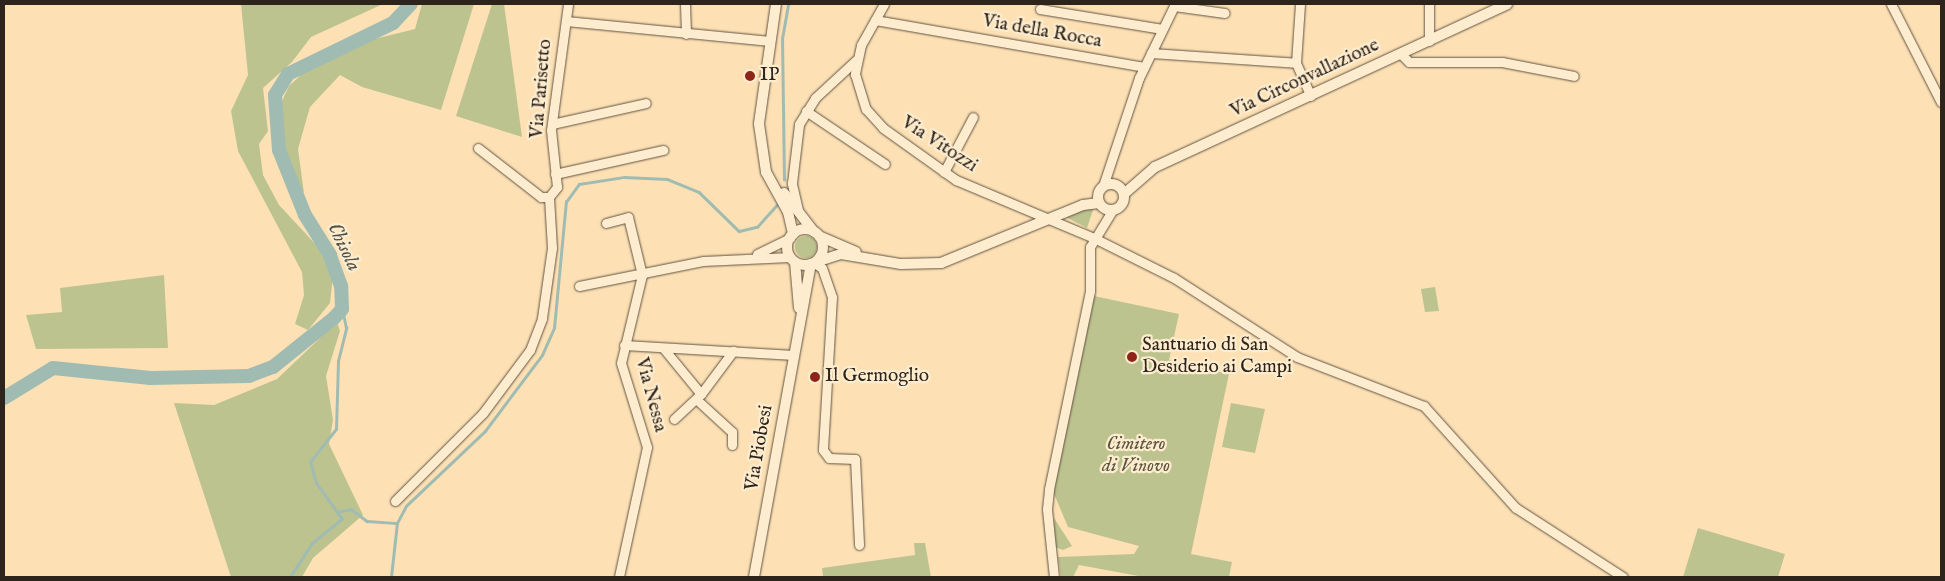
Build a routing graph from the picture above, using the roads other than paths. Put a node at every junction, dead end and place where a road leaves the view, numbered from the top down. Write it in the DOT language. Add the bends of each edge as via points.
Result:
graph roads {
  1 [pos="568,4"];
  2 [pos="685,4"];
  3 [pos="776,4"];
  4 [pos="884,4"];
  5 [pos="1300,4"];
  6 [pos="1429,4"];
  7 [pos="1507,4"];
  8 [pos="1891,4"];
  9 [pos="1174,5"];
  10 [pos="1040,9"];
  11 [pos="1225,13"];
  12 [pos="875,20"];
  13 [pos="566,21"];
  14 [pos="1162,29"];
  15 [pos="686,34"];
  16 [pos="770,40"];
  17 [pos="1429,41"];
  18 [pos="1151,53"];
  19 [pos="1401,54"];
  20 [pos="856,60"];
  21 [pos="1296,63"];
  22 [pos="1144,67"];
  23 [pos="1574,76"];
  24 [pos="1311,96"];
  25 [pos="646,102"];
  26 [pos="1941,102"];
  27 [pos="806,111"];
  28 [pos="973,117"];
  29 [pos="552,124"];
  30 [pos="478,148"];
  31 [pos="663,150"];
  32 [pos="762,154"];
  33 [pos="885,164"];
  34 [pos="944,172"];
  35 [pos="555,174"];
  36 [pos="1122,191"];
  37 [pos="1103,192"];
  38 [pos="545,197"];
  39 [pos="1112,210"];
  40 [pos="801,217"];
  41 [pos="1049,218"];
  42 [pos="606,223"];
  43 [pos="1101,224"];
  44 [pos="817,234"];
  45 [pos="792,236"];
  46 [pos="1094,238"];
  47 [pos="755,255"];
  48 [pos="868,258"];
  49 [pos="792,259"];
  50 [pos="814,263"];
  51 [pos="642,275"];
  52 [pos="579,286"];
  53 [pos="800,324"];
  54 [pos="624,345"];
  55 [pos="664,349"];
  56 [pos="733,351"];
  57 [pos="794,354"];
  58 [pos="699,397"];
  59 [pos="674,419"];
  60 [pos="732,445"];
  61 [pos="395,501"];
  62 [pos="859,545"];
  63 [pos="619,577"];
  64 [pos="754,577"];
  65 [pos="1054,577"];
  66 [pos="1623,577"];
  1 -- 13 [label="street, Via Parisetto"];
  2 -- 15 [label="street"];
  3 -- 16 [label="street"];
  4 -- 12 [label="street"];
  5 -- 21 [label="street"];
  6 -- 17 [label="street"];
  7 -- 17 [label="street, Via Circonvallazione"];
  8 -- 26 [label="street"];
  9 -- 11 [label="street"];
  9 -- 14 [label="street"];
  10 -- 14 [label="street"];
  12 -- 20 [label="street"];
  12 -- 22 [label="street, Via della Rocca"];
  13 -- 15 [label="street"];
  13 -- 29 [label="street, Via Parisetto"];
  14 -- 18 [label="street"];
  15 -- 16 [label="street"];
  16 -- 32 [label="street" via="758,124"];
  17 -- 19 [label="street, Via Circonvallazione"];
  18 -- 21 [label="street"];
  18 -- 22 [label="street"];
  19 -- 23 [label="street" via="1409,62 1502,62"];
  19 -- 24 [label="street, Via Circonvallazione"];
  20 -- 27 [label="street"];
  20 -- 34 [label="street, Via Vitozzi" via="856,85 873,119"];
  21 -- 24 [label="street"];
  22 -- 37 [label="street"];
  24 -- 36 [label="street, Via Circonvallazione" via="1155,167"];
  25 -- 29 [label="street"];
  27 -- 33 [label="street"];
  27 -- 40 [label="street" via="795,138 792,183"];
  28 -- 34 [label="street"];
  29 -- 35 [label="street, Via Parisetto"];
  30 -- 38 [label="street"];
  31 -- 35 [label="street"];
  32 -- 40 [label="street"];
  32 -- 45 [label="street" via="788,212"];
  34 -- 41 [label="street, Via Vitozzi"];
  35 -- 38 [label="street, Via Parisetto" via="557,187"];
  36 -- 37 [label="street"];
  36 -- 39 [label="street" via="1122,205"];
  37 -- 39 [label="street"];
  37 -- 41 [label="street"];
  37 -- 43 [label="street"];
  38 -- 61 [label="street, Via Parisetto" via="552,248 542,318 530,350 482,412"];
  39 -- 43 [label="street"];
  40 -- 44 [label="street"];
  41 -- 46 [label="street, Via Vitozzi"];
  41 -- 48 [label="street" via="957,260 919,265"];
  42 -- 51 [label="street" via="628,217"];
  43 -- 46 [label="street"];
  44 -- 45 [label="street"];
  44 -- 48 [label="street"];
  44 -- 50 [label="street, Via Piobesi" via="822,252"];
  45 -- 47 [label="street"];
  45 -- 49 [label="street, Via Piobesi"];
  46 -- 65 [label="street" via="1090,291 1047,509"];
  46 -- 66 [label="street, Via Vitozzi" via="1174,278 1297,357 1424,406 1516,508"];
  47 -- 49 [label="street"];
  47 -- 51 [label="street" via="698,262"];
  48 -- 50 [label="street" via="841,254"];
  49 -- 50 [label="street"];
  49 -- 53 [label="street, Via Piobesi"];
  50 -- 53 [label="street, Via Piobesi"];
  50 -- 62 [label="street" via="822,268 832,296 823,450 829,458 855,459"];
  51 -- 52 [label="street"];
  51 -- 54 [label="street, Via Nessa"];
  53 -- 57 [label="street, Via Piobesi"];
  54 -- 55 [label="street"];
  54 -- 63 [label="street, Via Nessa" via="621,363 647,447"];
  55 -- 56 [label="street"];
  55 -- 58 [label="street"];
  56 -- 57 [label="street"];
  56 -- 58 [label="street"];
  57 -- 64 [label="street, Via Piobesi"];
  58 -- 59 [label="street"];
  58 -- 60 [label="street" via="732,432"];
}
